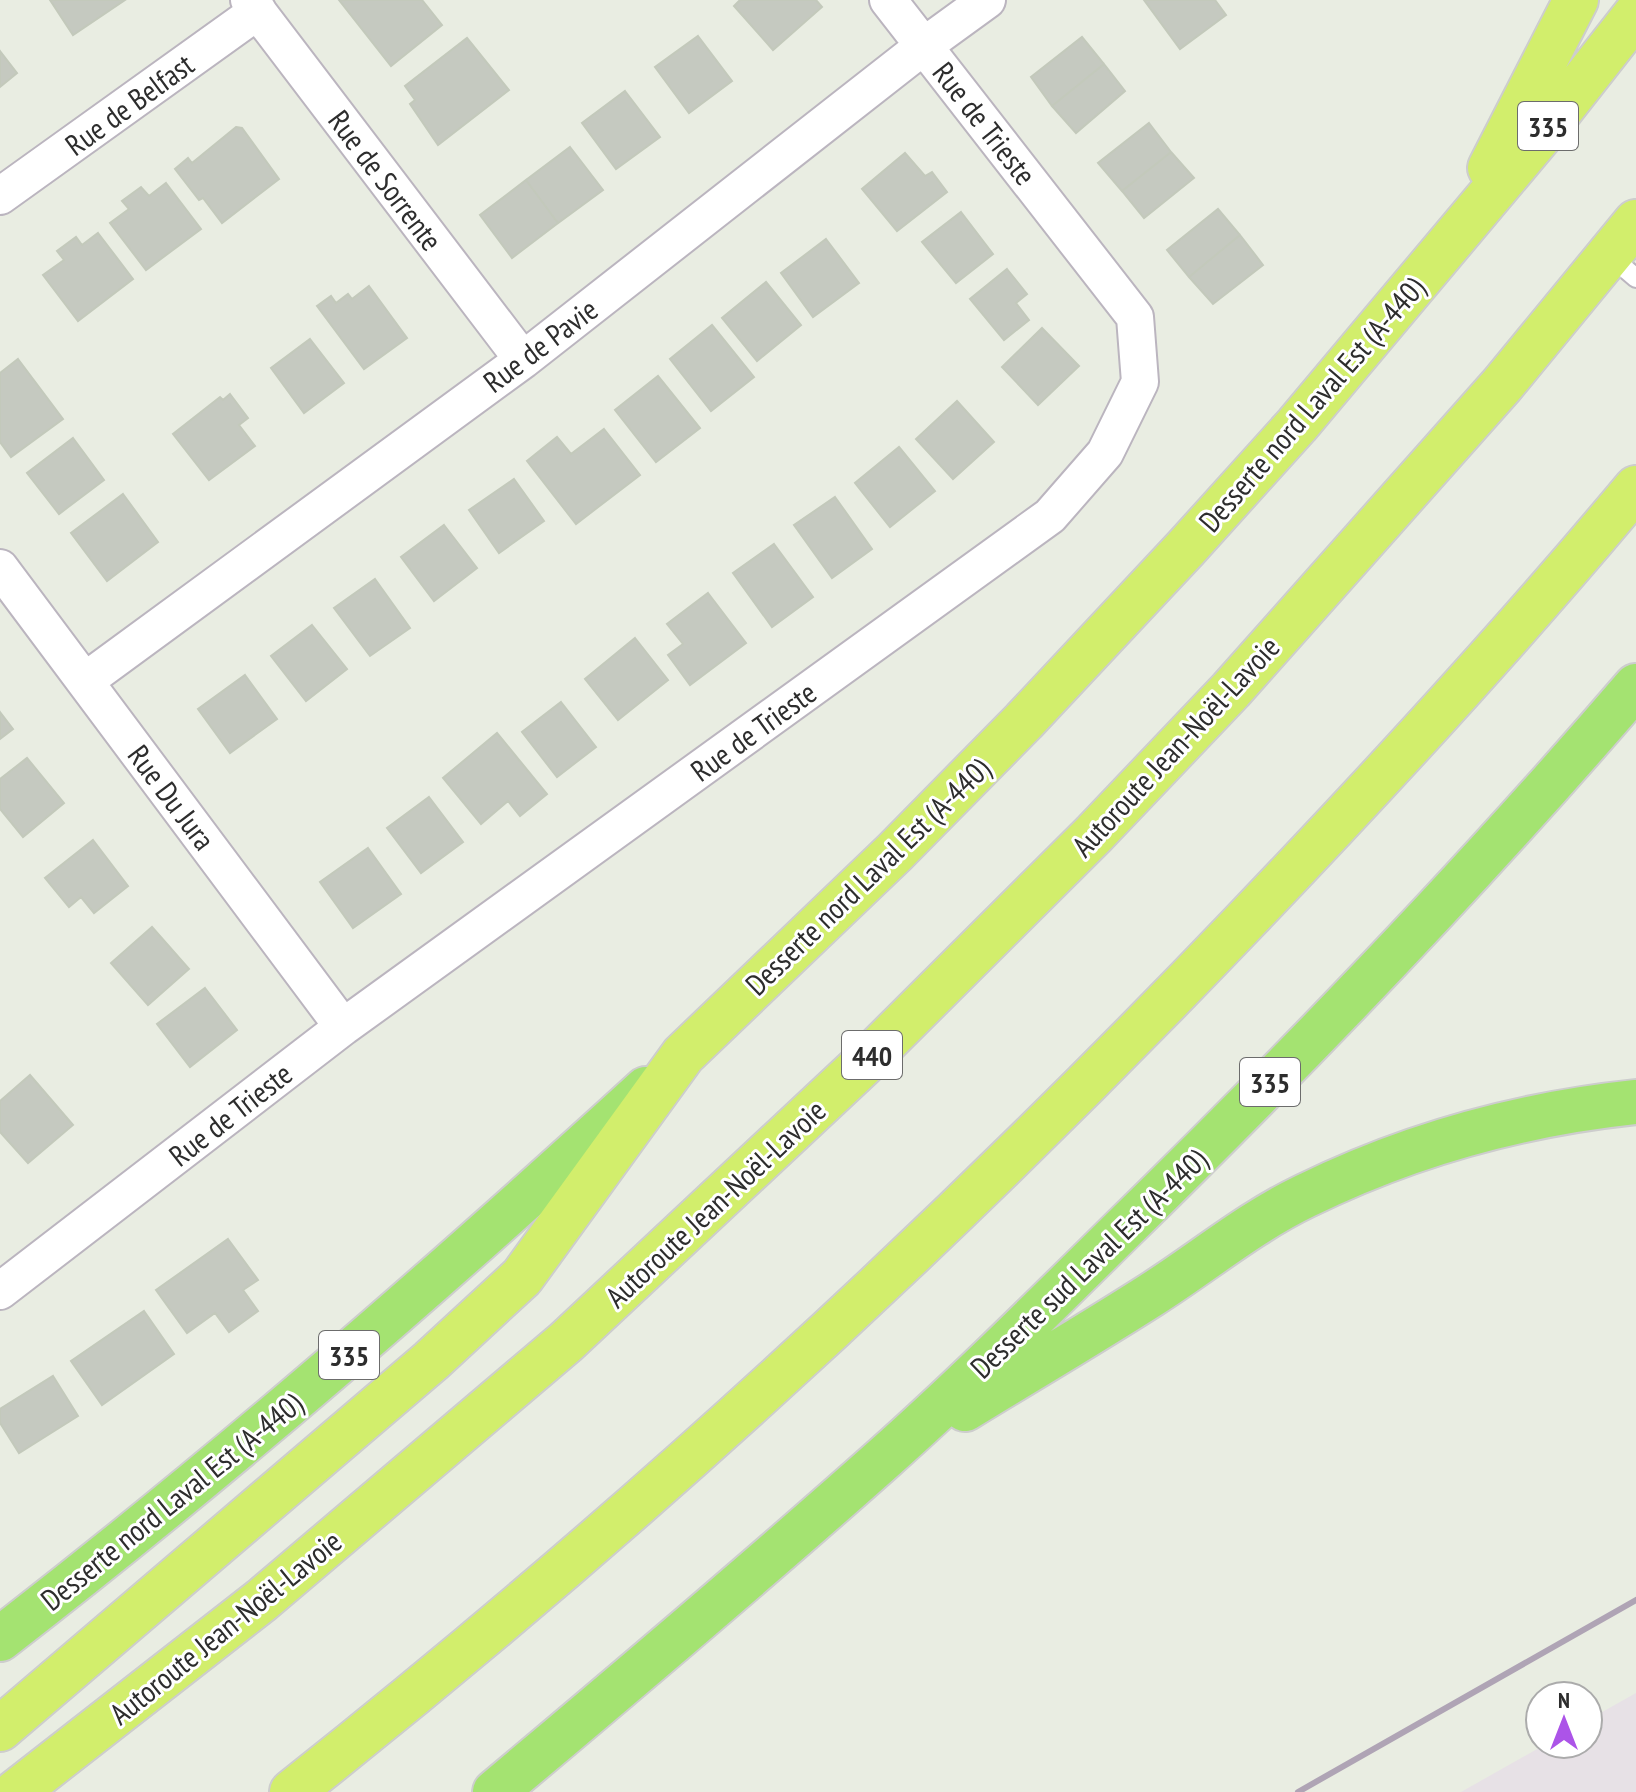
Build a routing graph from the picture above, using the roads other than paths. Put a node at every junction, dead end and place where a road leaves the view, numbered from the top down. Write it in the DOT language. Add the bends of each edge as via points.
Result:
graph roads {
  1 [pos="888,0"];
  2 [pos="987,0"];
  3 [pos="1576,0"];
  4 [pos="254,6"];
  5 [pos="1636,14"];
  6 [pos="925,45"];
  7 [pos="0,196"];
  8 [pos="1457,235"];
  9 [pos="1627,252"];
  10 [pos="523,360"];
  11 [pos="1636,488"];
  12 [pos="0,568"];
  13 [pos="85,681"];
  14 [pos="1636,686"];
  15 [pos="343,1027"];
  16 [pos="683,1055"];
  17 [pos="1636,1102"];
  18 [pos="5,1277"];
  19 [pos="884,1458"];
  20 [pos="0,1639"];
  21 [pos="0,1729"];
  22 [pos="16,1792"];
  23 [pos="292,1792"];
  24 [pos="495,1792"];
  1 -- 6 [label="street, Rue de Trieste"];
  2 -- 6 [label="street, Rue de Pavie"];
  3 -- 8 [label="highway"];
  4 -- 7 [label="street, Rue de Belfast"];
  4 -- 10 [label="street, Rue de Sorrente"];
  5 -- 8 [label="highway, Desserte nord Laval Est (A-440) / 335"];
  6 -- 10 [label="street, Rue de Pavie"];
  6 -- 15 [label="street, Rue de Trieste" via="1135,317 1140,382 1105,453 1050,516"];
  8 -- 16 [label="highway, Desserte nord Laval Est (A-440) / 335" via="1287,436 1079,664 895,852"];
  9 -- 22 [label="highway, Autoroute Jean-Noël-Lavoie / 440" via="1231,690 862,1065 566,1342 262,1600"];
  10 -- 13 [label="street, Rue de Pavie"];
  11 -- 23 [label="highway" via="1360,801 1010,1159 694,1454"];
  12 -- 13 [label="street, Rue Du Jura"];
  13 -- 15 [label="street, Rue Du Jura"];
  14 -- 19 [label="main road, Desserte sud Laval Est (A-440) / 335" via="1407,940 1223,1131"];
  15 -- 18 [label="street, Rue de Trieste"];
  16 -- 20 [label="main road, Desserte nord Laval Est (A-440) / 335" via="333,1369"];
  16 -- 21 [label="highway" via="522,1277"];
  17 -- 19 [label="main road" via="1534,1117 1440,1142 1305,1196"];
  19 -- 24 [label="main road, Desserte sud Laval Est (A-440) / 335"];
}
